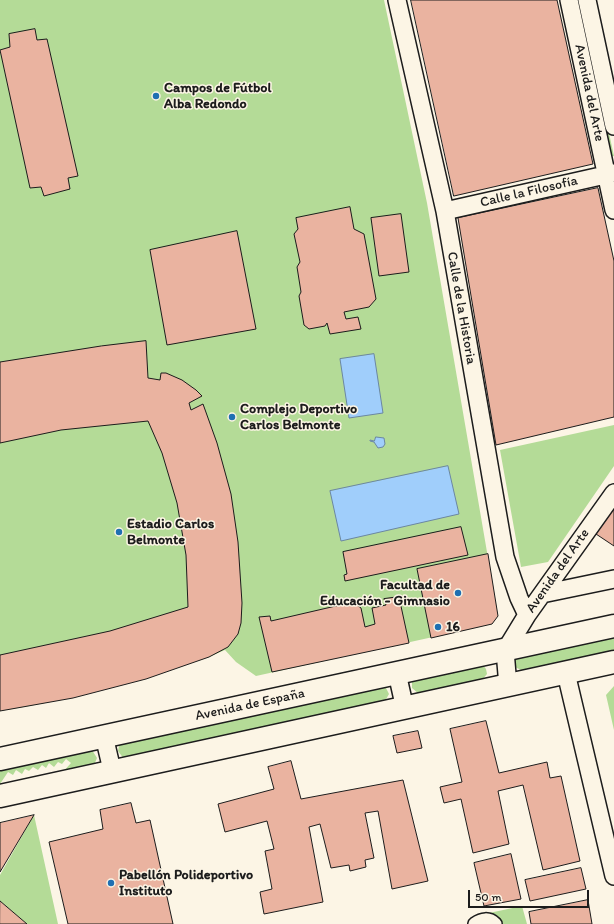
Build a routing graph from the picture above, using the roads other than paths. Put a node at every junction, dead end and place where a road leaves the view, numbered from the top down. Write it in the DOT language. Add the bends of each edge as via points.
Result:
graph roads {
  1 [pos="397,0"];
  2 [pos="569,0"];
  3 [pos="586,0"];
  4 [pos="614,126"];
  5 [pos="611,173"];
  6 [pos="614,210"];
  7 [pos="445,211"];
  8 [pos="614,493"];
  9 [pos="614,579"];
  10 [pos="542,594"];
  11 [pos="528,615"];
  12 [pos="614,626"];
  13 [pos="504,651"];
  14 [pos="614,662"];
  15 [pos="397,673"];
  16 [pos="566,673"];
  17 [pos="508,686"];
  18 [pos="404,709"];
  19 [pos="104,736"];
  20 [pos="0,759"];
  21 [pos="112,770"];
  22 [pos="0,796"];
  23 [pos="614,876"];
  24 [pos="475,924"];
  25 [pos="495,924"];
  1 -- 7 [label="street, Calle de la Historia"];
  2 -- 5 [label="street, Avenida del Arte"];
  3 -- 4 [label="street, Avenida del Arte"];
  5 -- 6 [label="street, Avenida del Arte"];
  5 -- 7 [label="street, Calle la Filosofía"];
  7 -- 11 [label="street, Calle de la Historia" via="505,557 519,598"];
  8 -- 10 [label="street, Avenida del Arte"];
  9 -- 10 [label="street"];
  10 -- 11 [label="street, Avenida del Arte"];
  11 -- 13 [label="street, Avenida del Arte"];
  12 -- 13 [label="main road, Avenida de España"];
  13 -- 15 [label="main road, Avenida de España"];
  13 -- 17 [label="street"];
  14 -- 16 [label="main road"];
  15 -- 18 [label="street"];
  15 -- 19 [label="main road, Avenida de España"];
  16 -- 17 [label="main road"];
  16 -- 23 [label="street"];
  17 -- 18 [label="main road"];
  18 -- 21 [label="main road"];
  19 -- 20 [label="main road, Avenida de España"];
  19 -- 21 [label="street"];
  21 -- 22 [label="main road"];
  24 -- 25 [label="street" via="487,920"];
}
